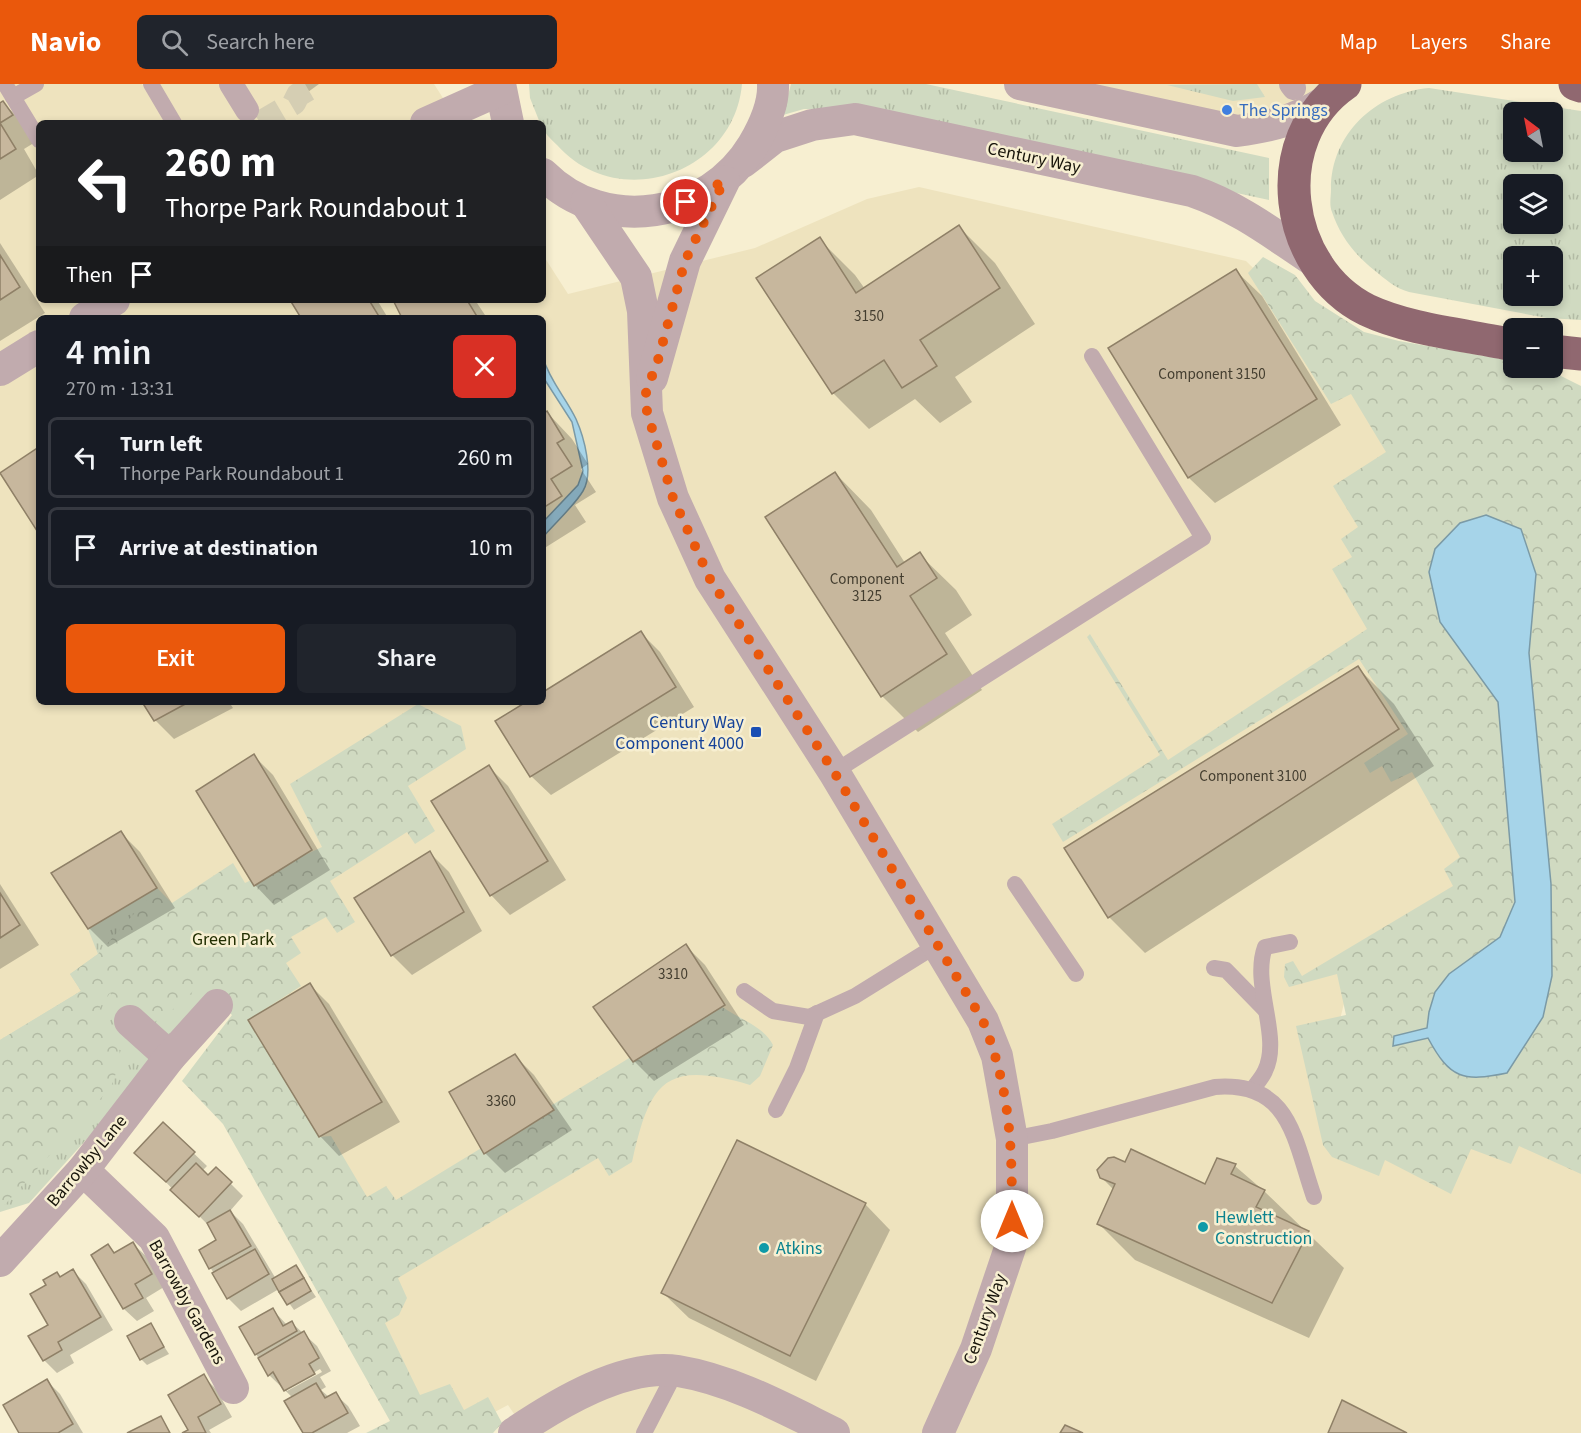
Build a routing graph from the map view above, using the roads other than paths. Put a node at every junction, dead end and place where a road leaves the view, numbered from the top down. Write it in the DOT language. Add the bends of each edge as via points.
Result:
graph roads {
  1 [pos="36,84"];
  2 [pos="150,84"];
  3 [pos="231,84"];
  4 [pos="773,84"];
  5 [pos="1020,84"];
  6 [pos="1575,84"];
  7 [pos="1581,86"];
  8 [pos="500,87"];
  9 [pos="1337,90"];
  10 [pos="9,91"];
  11 [pos="1102,94"];
  12 [pos="248,110"];
  13 [pos="172,120"];
  14 [pos="432,120"];
  15 [pos="507,120"];
  16 [pos="36,135"];
  17 [pos="733,172"];
  18 [pos="546,180"];
  19 [pos="586,203"];
  20 [pos="1317,263"];
  21 [pos="109,303"];
  22 [pos="89,315"];
  23 [pos="1503,343"];
  24 [pos="36,348"];
  25 [pos="1563,352"];
  26 [pos="1581,354"];
  27 [pos="1092,356"];
  28 [pos="0,370"];
  29 [pos="646,392"];
  30 [pos="834,772"];
  31 [pos="1015,884"];
  32 [pos="1290,942"];
  33 [pos="937,945"];
  34 [pos="1214,968"];
  35 [pos="1076,974"];
  36 [pos="744,991"];
  37 [pos="217,1005"];
  38 [pos="1264,1010"];
  39 [pos="817,1013"];
  40 [pos="130,1022"];
  41 [pos="170,1057"];
  42 [pos="1252,1090"];
  43 [pos="776,1110"];
  44 [pos="1012,1139"];
  45 [pos="83,1170"];
  46 [pos="1314,1197"];
  47 [pos="0,1260"];
  48 [pos="676,1371"];
  49 [pos="233,1388"];
  50 [pos="514,1433"];
  51 [pos="644,1433"];
  52 [pos="834,1433"];
  53 [pos="938,1433"];
  1 -- 10 [label="lane"];
  2 -- 13 [label="lane"];
  3 -- 12 [label="street"];
  4 -- 17 [label="street" via="763,128"];
  5 -- 11 [label="street"];
  6 -- 7 [label="highway"];
  8 -- 14 [label="street"];
  8 -- 15 [label="street"];
  9 -- 11 [label="street" via="1299,118 1270,127 1237,130"];
  9 -- 20 [label="highway" via="1307,127 1296,159 1293,193 1300,233"];
  10 -- 16 [label="lane"];
  17 -- 19 [label="street" via="700,197 673,208 615,211"];
  17 -- 20 [label="street, Century Way" via="775,137 812,125 855,119 1192,191 1248,216"];
  17 -- 29 [label="street, Century Way" via="685,261"];
  18 -- 19 [label="street"];
  19 -- 29 [label="street, Century Way" via="636,277 644,310"];
  20 -- 23 [label="highway" via="1339,289 1366,309 1395,320"];
  21 -- 22 [label="street"];
  24 -- 28 [label="street"];
  25 -- 26 [label="highway"];
  27 -- 30 [label="lane" via="1203,538"];
  29 -- 30 [label="street, Century Way" via="647,412 673,498 710,579"];
  30 -- 33 [label="street, Century Way"];
  31 -- 35 [label="lane"];
  32 -- 38 [label="lane" via="1265,947"];
  33 -- 39 [label="lane" via="855,996"];
  33 -- 44 [label="street, Century Way" via="983,1021 997,1056"];
  34 -- 38 [label="lane" via="1226,970"];
  36 -- 39 [label="lane" via="774,1011 809,1017"];
  37 -- 41 [label="street, Barrowby Lane"];
  38 -- 42 [label="lane" via="1269,1057 1266,1071"];
  39 -- 43 [label="lane"];
  40 -- 41 [label="street"];
  41 -- 45 [label="street, Barrowby Lane"];
  42 -- 44 [label="lane" via="1215,1087"];
  42 -- 46 [label="lane" via="1281,1107"];
  44 -- 53 [label="street, Century Way" via="1012,1242 976,1349"];
  45 -- 47 [label="street, Barrowby Lane"];
  45 -- 49 [label="street, Barrowby Gardens" via="154,1238"];
  48 -- 50 [label="street" via="640,1373 601,1384 548,1410"];
  48 -- 51 [label="lane"];
  48 -- 52 [label="street" via="715,1380"];
}
